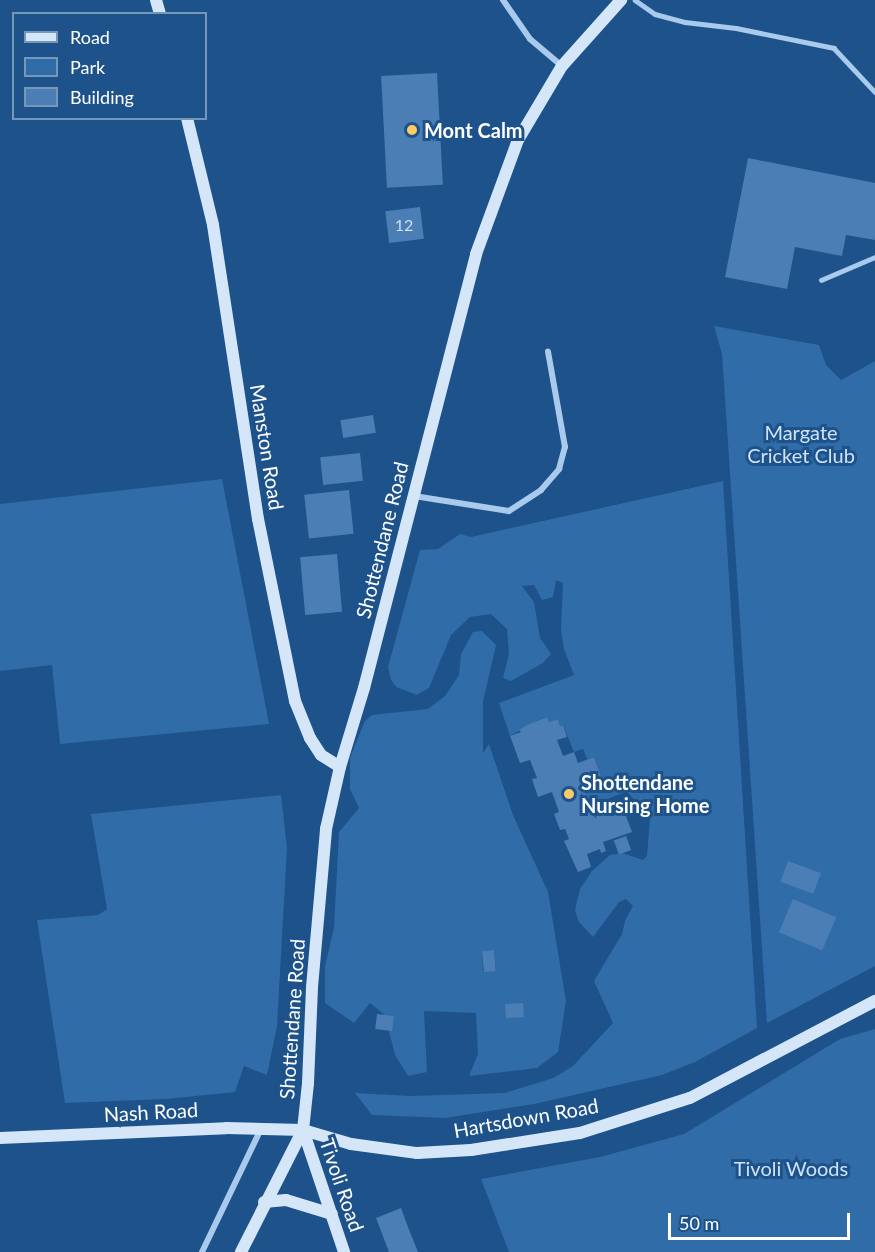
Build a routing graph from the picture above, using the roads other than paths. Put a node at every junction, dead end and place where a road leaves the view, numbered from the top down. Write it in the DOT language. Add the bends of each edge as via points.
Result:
graph roads {
  1 [pos="503,0"];
  2 [pos="621,0"];
  3 [pos="635,0"];
  4 [pos="562,66"];
  5 [pos="875,92"];
  6 [pos="188,120"];
  7 [pos="875,257"];
  8 [pos="821,280"];
  9 [pos="548,352"];
  10 [pos="414,496"];
  11 [pos="340,767"];
  12 [pos="875,1002"];
  13 [pos="303,1130"];
  14 [pos="260,1131"];
  15 [pos="0,1138"];
  16 [pos="264,1202"];
  17 [pos="332,1214"];
  18 [pos="202,1252"];
  19 [pos="241,1252"];
  20 [pos="344,1252"];
  1 -- 4 [label="street" via="530,39"];
  2 -- 4 [label="street, Shottendane Road"];
  3 -- 5 [label="lane" via="655,14 685,22 834,48"];
  4 -- 10 [label="street, Shottendane Road" via="518,140 476,254"];
  6 -- 11 [label="street, Manston Road" via="213,225 258,519 295,701 321,755"];
  7 -- 8 [label="lane"];
  9 -- 10 [label="street" via="565,447 559,469 541,490 509,511"];
  10 -- 11 [label="street, Shottendane Road"];
  11 -- 13 [label="street, Shottendane Road" via="326,829"];
  12 -- 13 [label="street, Hartsdown Road" via="690,1098 580,1133 471,1150 417,1153 351,1144"];
  13 -- 14 [label="street, Nash Road"];
  13 -- 16 [label="street"];
  13 -- 17 [label="street, Tivoli Road"];
  14 -- 15 [label="street, Nash Road" via="214,1128"];
  14 -- 18 [label="street"];
  16 -- 17 [label="street" via="286,1200"];
  16 -- 19 [label="street"];
  17 -- 20 [label="street, Tivoli Road"];
}
